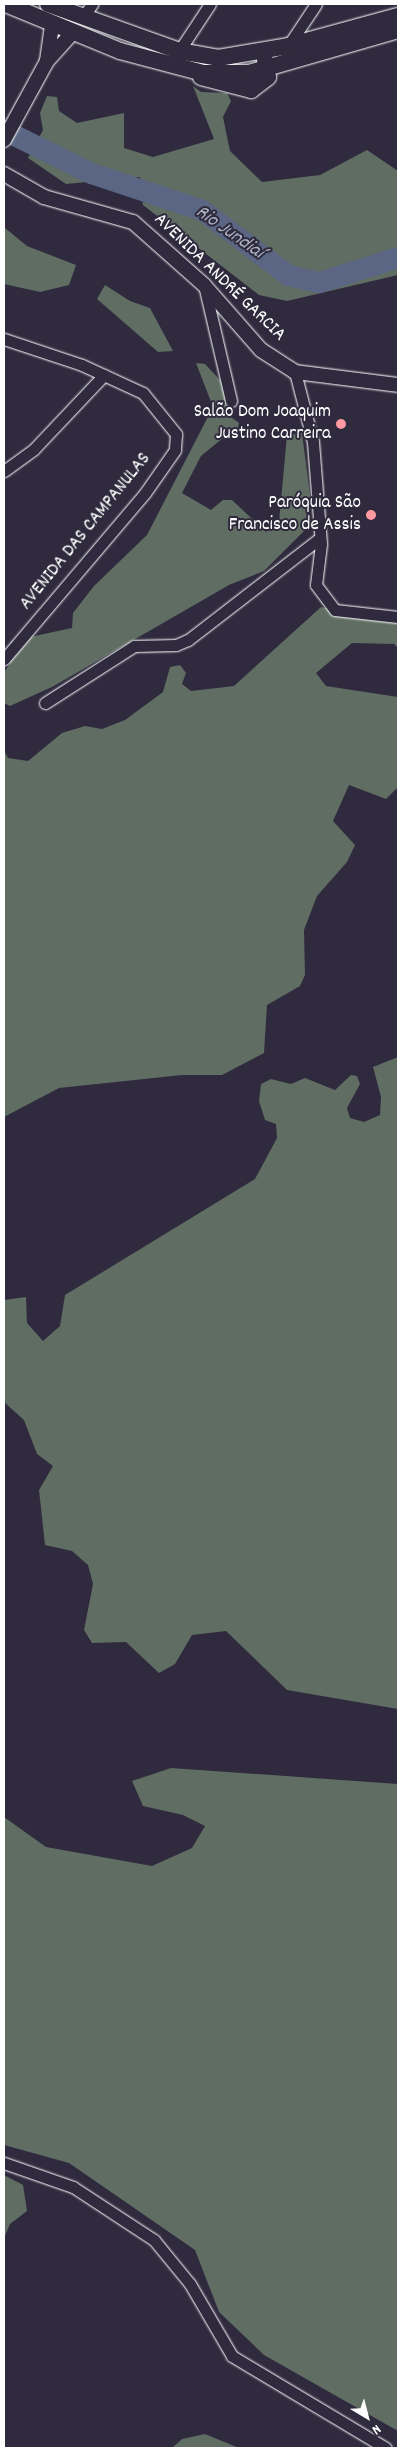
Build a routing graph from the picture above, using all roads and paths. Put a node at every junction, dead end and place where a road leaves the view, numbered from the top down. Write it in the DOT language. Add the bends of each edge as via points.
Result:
graph roads {
  1 [pos="6,4"];
  2 [pos="48,4"];
  3 [pos="210,4"];
  4 [pos="316,4"];
  5 [pos="88,10"];
  6 [pos="398,16"];
  7 [pos="63,28"];
  8 [pos="398,30"];
  9 [pos="320,38"];
  10 [pos="288,46"];
  11 [pos="179,51"];
  12 [pos="261,52"];
  13 [pos="313,55"];
  14 [pos="46,62"];
  15 [pos="270,67"];
  16 [pos="4,140"];
  17 [pos="4,174"];
  18 [pos="204,285"];
  19 [pos="4,339"];
  20 [pos="295,372"];
  21 [pos="104,375"];
  22 [pos="398,385"];
  23 [pos="231,402"];
  24 [pos="4,471"];
  25 [pos="320,538"];
  26 [pos="398,617"];
  27 [pos="4,659"];
  28 [pos="45,703"];
  29 [pos="4,2163"];
  30 [pos="386,2448"];
  1 -- 7 [label="main road"];
  2 -- 5 [label="main road"];
  3 -- 11 [label="street"];
  4 -- 10 [label="street"];
  5 -- 11 [label="main road"];
  6 -- 9 [label="main road"];
  7 -- 14 [label="street"];
  7 -- 14 [label="street"];
  7 -- 15 [label="main road" via="188,71 232,74"];
  8 -- 13 [label="main road"];
  9 -- 10 [label="main road"];
  9 -- 13 [label="main road"];
  10 -- 12 [label="main road"];
  11 -- 12 [label="main road" via="218,58"];
  12 -- 15 [label="main road"];
  13 -- 15 [label="main road"];
  14 -- 16 [label="street"];
  17 -- 18 [label="street, AVENIDA ANDRÉ GARCIA" via="44,197 133,222"];
  18 -- 20 [label="street, AVENIDA ANDRÉ GARCIA" via="262,350"];
  18 -- 23 [label="street"];
  19 -- 21 [label="street"];
  20 -- 22 [label="street"];
  20 -- 25 [label="street" via="313,442"];
  21 -- 24 [label="street" via="34,449"];
  21 -- 27 [label="street, AVENIDA DAS CAMPANULAS" via="143,393 168,419 176,434 175,450 145,493"];
  25 -- 26 [label="street" via="316,585 335,610"];
  25 -- 28 [label="street" via="188,640 176,646 134,646"];
  29 -- 30 [label="street" via="74,2187 154,2240 190,2284 232,2356"];
}
